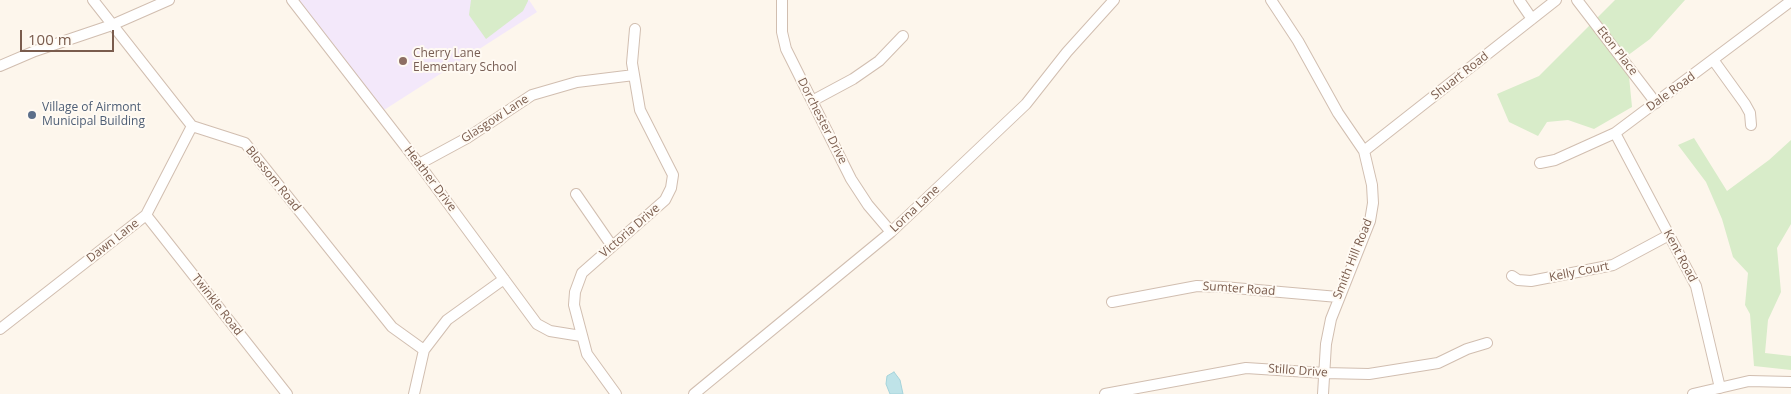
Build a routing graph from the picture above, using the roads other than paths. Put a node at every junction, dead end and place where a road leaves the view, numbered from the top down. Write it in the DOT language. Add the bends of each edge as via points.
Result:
graph roads {
  1 [pos="93,0"];
  2 [pos="168,0"];
  3 [pos="292,0"];
  4 [pos="782,0"];
  5 [pos="1114,0"];
  6 [pos="1271,0"];
  7 [pos="1519,0"];
  8 [pos="1556,0"];
  9 [pos="1577,0"];
  10 [pos="1791,1"];
  11 [pos="1532,19"];
  12 [pos="112,25"];
  13 [pos="635,29"];
  14 [pos="903,36"];
  15 [pos="1714,61"];
  16 [pos="0,66"];
  17 [pos="634,75"];
  18 [pos="812,101"];
  19 [pos="1656,103"];
  20 [pos="192,126"];
  21 [pos="1751,126"];
  22 [pos="1615,134"];
  23 [pos="1364,151"];
  24 [pos="1540,163"];
  25 [pos="419,164"];
  26 [pos="576,194"];
  27 [pos="146,215"];
  28 [pos="891,232"];
  29 [pos="1669,235"];
  30 [pos="612,246"];
  31 [pos="1512,276"];
  32 [pos="504,279"];
  33 [pos="1338,297"];
  34 [pos="1112,302"];
  35 [pos="0,329"];
  36 [pos="581,336"];
  37 [pos="1487,343"];
  38 [pos="424,350"];
  39 [pos="1324,374"];
  40 [pos="1791,382"];
  41 [pos="1720,388"];
  42 [pos="287,394"];
  43 [pos="414,394"];
  44 [pos="616,394"];
  45 [pos="694,394"];
  46 [pos="1105,394"];
  47 [pos="1323,394"];
  48 [pos="1693,394"];
  1 -- 12 [label="street"];
  2 -- 12 [label="street"];
  3 -- 25 [label="street, Heather Drive"];
  4 -- 18 [label="street, Dorchester Drive" via="782,32 786,49"];
  5 -- 28 [label="street, Lorna Lane" via="1066,52 1026,104"];
  6 -- 23 [label="street, Smith Hill Road"];
  7 -- 11 [label="street"];
  8 -- 11 [label="street, Shuart Road"];
  9 -- 19 [label="street, Eton Place"];
  10 -- 15 [label="street, Dale Road"];
  11 -- 23 [label="street, Shuart Road"];
  12 -- 16 [label="street"];
  12 -- 20 [label="street"];
  13 -- 17 [label="street, Victoria Drive"];
  14 -- 18 [label="street" via="879,61"];
  15 -- 19 [label="street, Dale Road"];
  15 -- 21 [label="street" via="1750,112"];
  17 -- 25 [label="street, Glasgow Lane" via="577,82 532,95 468,138"];
  17 -- 30 [label="street, Victoria Drive" via="640,110 673,175 665,200"];
  18 -- 28 [label="street, Dorchester Drive" via="851,179"];
  19 -- 22 [label="street, Dale Road"];
  20 -- 27 [label="street, Dawn Lane"];
  20 -- 38 [label="street, Blossom Road" via="244,143 392,327"];
  22 -- 24 [label="street, Dale Road" via="1555,160"];
  22 -- 29 [label="street, Kent Road"];
  23 -- 33 [label="street, Smith Hill Road" via="1372,185 1370,221"];
  25 -- 32 [label="street, Heather Drive"];
  26 -- 30 [label="street"];
  27 -- 35 [label="street, Dawn Lane"];
  27 -- 42 [label="street, Twinkle Road"];
  28 -- 45 [label="street, Lorna Lane"];
  29 -- 31 [label="street, Kelly Court" via="1613,265 1531,281"];
  29 -- 41 [label="street, Kent Road" via="1696,286"];
  30 -- 36 [label="street, Victoria Drive" via="582,273 575,292 574,305"];
  32 -- 36 [label="street, Heather Drive" via="537,324 550,331"];
  32 -- 38 [label="street" via="447,320"];
  33 -- 34 [label="street, Sumter Road" via="1197,286"];
  33 -- 39 [label="street, Smith Hill Road" via="1328,336"];
  36 -- 44 [label="street, Victoria Drive" via="587,354"];
  37 -- 39 [label="street, Stillo Drive" via="1438,363 1369,374"];
  38 -- 43 [label="street"];
  39 -- 46 [label="street, Stillo Drive" via="1246,368"];
  39 -- 47 [label="street, Smith Hill Road"];
  40 -- 41 [label="street" via="1749,381"];
  41 -- 48 [label="street"];
}
